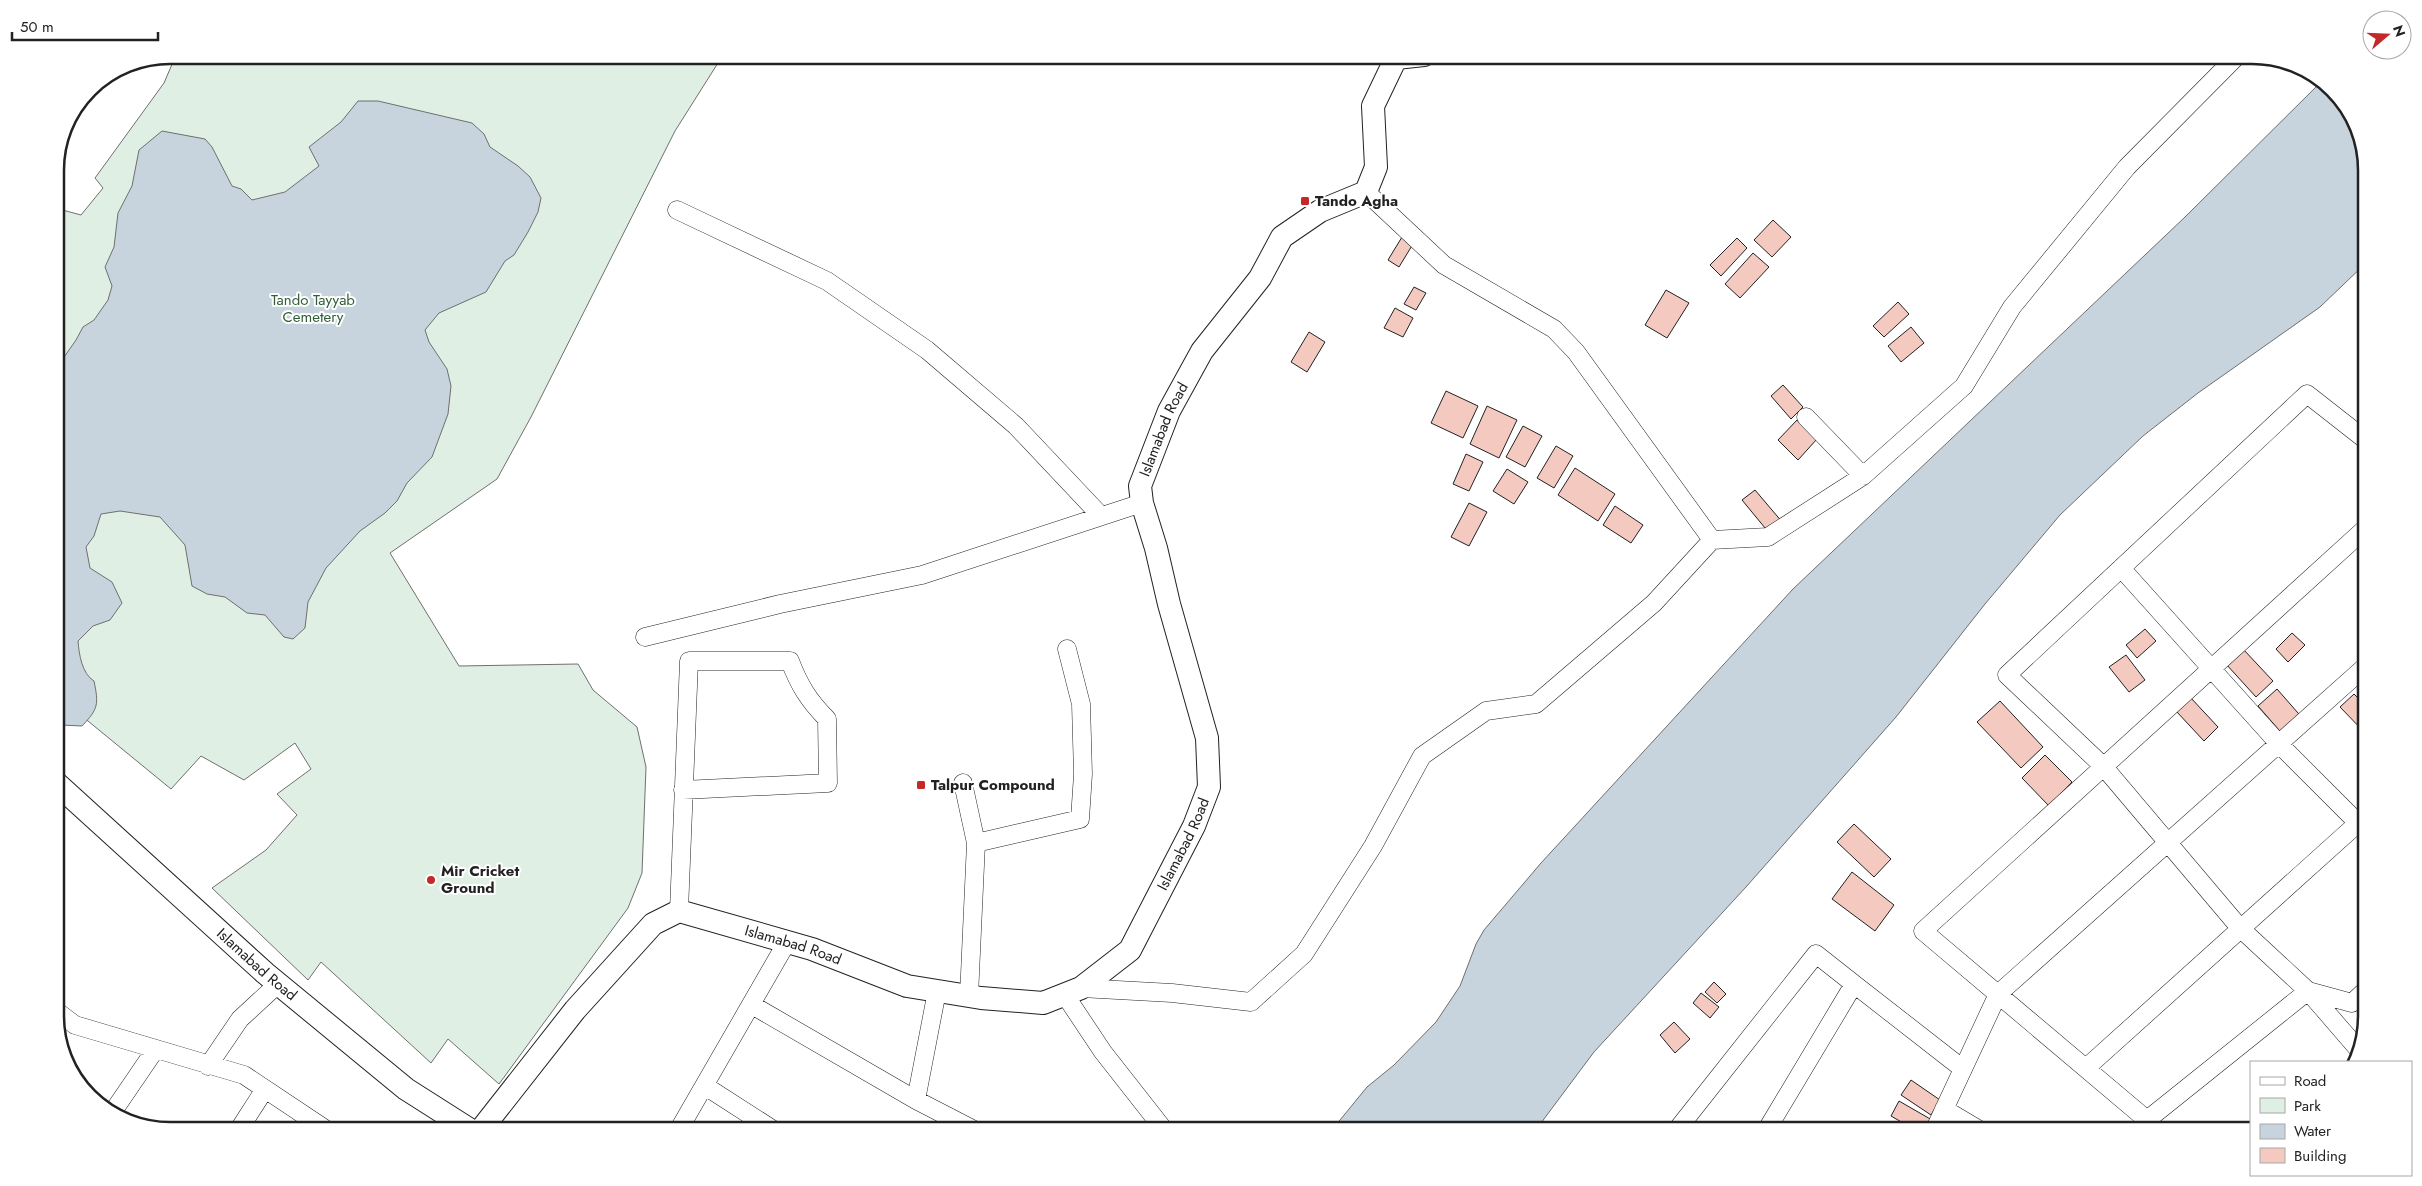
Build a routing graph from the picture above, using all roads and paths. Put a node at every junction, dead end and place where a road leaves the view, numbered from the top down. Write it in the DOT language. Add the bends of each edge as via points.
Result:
graph roads {
  1 [pos="1393,64"];
  2 [pos="2229,64"];
  3 [pos="1366,192"];
  4 [pos="677,210"];
  5 [pos="1806,417"];
  6 [pos="2358,434"];
  7 [pos="1863,476"];
  8 [pos="1142,503"];
  9 [pos="1101,516"];
  10 [pos="2358,535"];
  11 [pos="1712,540"];
  12 [pos="2120,568"];
  13 [pos="645,637"];
  14 [pos="1066,649"];
  15 [pos="2212,667"];
  16 [pos="2358,673"];
  17 [pos="2279,744"];
  18 [pos="2103,766"];
  19 [pos="963,783"];
  20 [pos="64,790"];
  21 [pos="683,790"];
  22 [pos="2358,817"];
  23 [pos="2358,828"];
  24 [pos="2169,842"];
  25 [pos="976,843"];
  26 [pos="680,911"];
  27 [pos="2240,928"];
  28 [pos="787,942"];
  29 [pos="278,984"];
  30 [pos="1854,984"];
  31 [pos="937,991"];
  32 [pos="2308,991"];
  33 [pos="1073,992"];
  34 [pos="1998,994"];
  35 [pos="969,996"];
  36 [pos="2358,997"];
  37 [pos="752,1005"];
  38 [pos="64,1017"];
  39 [pos="2355,1045"];
  40 [pos="155,1050"];
  41 [pos="208,1066"];
  42 [pos="2086,1068"];
  43 [pos="1963,1069"];
  44 [pos="705,1086"];
  45 [pos="265,1089"];
  46 [pos="916,1100"];
  47 [pos="116,1107"];
  48 [pos="1944,1109"];
  49 [pos="244,1122"];
  50 [pos="314,1122"];
  51 [pos="458,1122"];
  52 [pos="487,1122"];
  53 [pos="683,1122"];
  54 [pos="761,1122"];
  55 [pos="944,1122"];
  56 [pos="1158,1122"];
  57 [pos="1683,1122"];
  58 [pos="1771,1122"];
  59 [pos="1938,1122"];
  60 [pos="1966,1122"];
  61 [pos="2147,1122"];
  62 [pos="2156,1122"];
  1 -- 3 [label="street" via="1373,106 1376,168"];
  2 -- 7 [label="street" via="2127,167 2012,307 1964,386"];
  3 -- 8 [label="street, Islamabad Road" via="1320,211 1282,237 1260,278 1202,351 1169,410 1140,486"];
  3 -- 11 [label="street" via="1444,265 1554,329 1576,352"];
  4 -- 9 [label="street" via="827,281 927,350 1016,426"];
  5 -- 7 [label="street"];
  6 -- 12 [label="street" via="2307,394"];
  7 -- 11 [label="street" via="1768,537"];
  8 -- 9 [label="street"];
  8 -- 33 [label="street, Islamabad Road" via="1207,738 1210,787 1194,826 1130,950"];
  9 -- 13 [label="street" via="922,575 780,604"];
  10 -- 15 [label="street"];
  11 -- 33 [label="street" via="1654,603 1536,704 1486,711 1422,756 1373,846 1304,954 1251,1002 1172,993"];
  12 -- 15 [label="street"];
  12 -- 18 [label="street" via="2007,675"];
  14 -- 25 [label="street" via="1081,704 1083,774 1080,819"];
  15 -- 17 [label="street"];
  15 -- 18 [label="street"];
  16 -- 17 [label="street"];
  17 -- 22 [label="street"];
  17 -- 24 [label="street"];
  18 -- 24 [label="street"];
  18 -- 34 [label="street" via="1923,931"];
  19 -- 25 [label="street"];
  20 -- 29 [label="street, Islamabad Road"];
  21 -- 21 [label="street" via="828,783 827,719 811,703 790,661 689,661"];
  21 -- 26 [label="street"];
  23 -- 27 [label="street"];
  24 -- 27 [label="street"];
  24 -- 34 [label="street"];
  25 -- 35 [label="street"];
  26 -- 28 [label="street, Islamabad Road"];
  26 -- 52 [label="street" via="653,924 575,1010"];
  27 -- 32 [label="street"];
  27 -- 42 [label="street"];
  28 -- 31 [label="street, Islamabad Road" via="907,986"];
  28 -- 37 [label="street"];
  29 -- 41 [label="street" via="240,1019"];
  29 -- 51 [label="street, Islamabad Road" via="406,1089"];
  30 -- 43 [label="street"];
  30 -- 57 [label="street" via="1816,954"];
  30 -- 58 [label="street"];
  31 -- 35 [label="street, Islamabad Road"];
  31 -- 46 [label="street"];
  32 -- 36 [label="street" via="2352,1003"];
  32 -- 39 [label="street"];
  32 -- 62 [label="street"];
  33 -- 35 [label="street, Islamabad Road" via="1042,1003"];
  33 -- 56 [label="street" via="1103,1052"];
  34 -- 42 [label="street"];
  34 -- 43 [label="street"];
  37 -- 44 [label="street"];
  37 -- 46 [label="street"];
  38 -- 40 [label="street" via="75,1026"];
  40 -- 41 [label="street"];
  40 -- 47 [label="street"];
  41 -- 45 [label="street" via="244,1075"];
  42 -- 61 [label="street"];
  43 -- 48 [label="street"];
  44 -- 53 [label="street"];
  44 -- 54 [label="street"];
  45 -- 49 [label="street"];
  45 -- 50 [label="street"];
  46 -- 55 [label="street"];
  48 -- 59 [label="street"];
  48 -- 60 [label="street"];
}
